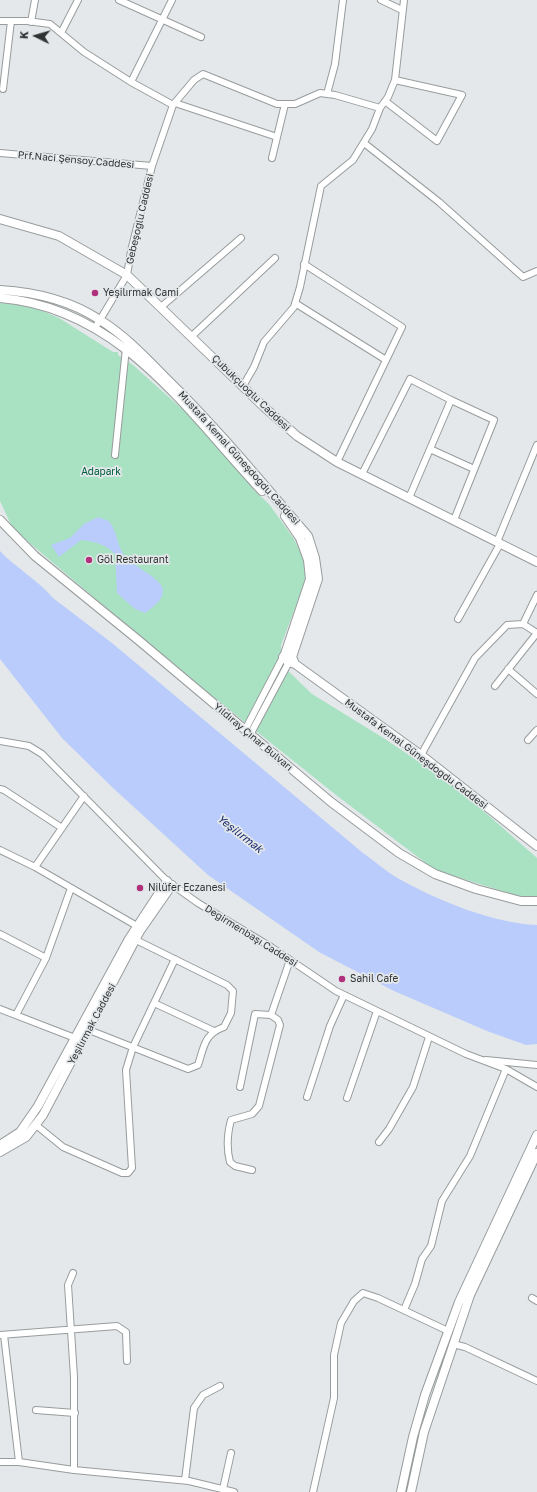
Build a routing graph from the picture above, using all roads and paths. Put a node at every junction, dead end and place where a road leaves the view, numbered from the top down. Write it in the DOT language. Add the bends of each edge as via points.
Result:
graph roads {
  1 [pos="35,0"];
  2 [pos="78,0"];
  3 [pos="119,0"];
  4 [pos="172,0"];
  5 [pos="343,0"];
  6 [pos="381,0"];
  7 [pos="404,0"];
  8 [pos="402,10"];
  9 [pos="162,19"];
  10 [pos="0,21"];
  11 [pos="11,21"];
  12 [pos="31,22"];
  13 [pos="61,34"];
  14 [pos="201,37"];
  15 [pos="395,80"];
  16 [pos="131,82"];
  17 [pos="4,88"];
  18 [pos="327,94"];
  19 [pos="385,101"];
  20 [pos="174,104"];
  21 [pos="285,104"];
  22 [pos="380,108"];
  23 [pos="277,137"];
  24 [pos="364,143"];
  25 [pos="0,154"];
  26 [pos="272,158"];
  27 [pos="152,166"];
  28 [pos="0,219"];
  29 [pos="241,238"];
  30 [pos="275,258"];
  31 [pos="304,264"];
  32 [pos="537,270"];
  33 [pos="127,275"];
  34 [pos="0,290"];
  35 [pos="0,298"];
  36 [pos="295,304"];
  37 [pos="161,307"];
  38 [pos="100,319"];
  39 [pos="95,328"];
  40 [pos="192,336"];
  41 [pos="126,348"];
  42 [pos="386,360"];
  43 [pos="243,386"];
  44 [pos="451,400"];
  45 [pos="203,420"];
  46 [pos="537,445"];
  47 [pos="430,449"];
  48 [pos="115,455"];
  49 [pos="337,462"];
  50 [pos="474,469"];
  51 [pos="362,474"];
  52 [pos="409,498"];
  53 [pos="0,520"];
  54 [pos="454,520"];
  55 [pos="498,543"];
  56 [pos="536,560"];
  57 [pos="537,595"];
  58 [pos="458,619"];
  59 [pos="523,624"];
  60 [pos="537,633"];
  61 [pos="289,659"];
  62 [pos="508,669"];
  63 [pos="495,686"];
  64 [pos="537,694"];
  65 [pos="537,730"];
  66 [pos="247,732"];
  67 [pos="528,740"];
  68 [pos="0,741"];
  69 [pos="421,755"];
  70 [pos="0,789"];
  71 [pos="84,796"];
  72 [pos="62,828"];
  73 [pos="537,846"];
  74 [pos="0,850"];
  75 [pos="35,867"];
  76 [pos="170,883"];
  77 [pos="71,888"];
  78 [pos="537,901"];
  79 [pos="137,926"];
  80 [pos="0,934"];
  81 [pos="136,940"];
  82 [pos="46,958"];
  83 [pos="175,959"];
  84 [pos="290,960"];
  85 [pos="344,995"];
  86 [pos="154,1003"];
  87 [pos="0,1009"];
  88 [pos="377,1011"];
  89 [pos="16,1015"];
  90 [pos="271,1015"];
  91 [pos="89,1030"];
  92 [pos="214,1031"];
  93 [pos="429,1037"];
  94 [pos="75,1038"];
  95 [pos="133,1047"];
  96 [pos="479,1060"];
  97 [pos="537,1065"];
  98 [pos="506,1069"];
  99 [pos="240,1087"];
  100 [pos="537,1087"];
  101 [pos="307,1096"];
  102 [pos="347,1098"];
  103 [pos="36,1125"];
  104 [pos="537,1135"];
  105 [pos="378,1142"];
  106 [pos="0,1145"];
  107 [pos="0,1152"];
  108 [pos="537,1153"];
  109 [pos="252,1170"];
  110 [pos="73,1273"];
  111 [pos="404,1310"];
  112 [pos="70,1330"];
  113 [pos="448,1331"];
  114 [pos="2,1335"];
  115 [pos="453,1344"];
  116 [pos="128,1361"];
  117 [pos="537,1381"];
  118 [pos="220,1386"];
  119 [pos="36,1410"];
  120 [pos="75,1412"];
  121 [pos="231,1452"];
  122 [pos="0,1460"];
  123 [pos="19,1462"];
  124 [pos="74,1470"];
  125 [pos="185,1480"];
  126 [pos="223,1489"];
  127 [pos="234,1492"];
  128 [pos="313,1492"];
  129 [pos="401,1492"];
  130 [pos="411,1492"];
  1 -- 12 [label="street"];
  2 -- 13 [label="street"];
  3 -- 9 [label="street"];
  4 -- 9 [label="street"];
  5 -- 18 [label="street" via="335,64"];
  6 -- 8 [label="street"];
  7 -- 8 [label="street"];
  8 -- 15 [label="street"];
  9 -- 14 [label="street"];
  9 -- 16 [label="street"];
  10 -- 11 [label="street"];
  11 -- 12 [label="street"];
  11 -- 17 [label="street"];
  12 -- 13 [label="street" via="50,24"];
  13 -- 16 [label="street"];
  15 -- 19 [label="street"];
  15 -- 19 [label="street" via="462,95 437,141"];
  16 -- 20 [label="street"];
  18 -- 21 [label="street" via="320,94 294,104"];
  18 -- 22 [label="street"];
  19 -- 22 [label="street"];
  20 -- 21 [label="street" via="194,80 203,74 277,104"];
  20 -- 23 [label="street"];
  20 -- 27 [label="street, Gebeşoğlu Caddesi"];
  21 -- 23 [label="street"];
  22 -- 24 [label="street"];
  23 -- 26 [label="street"];
  24 -- 31 [label="street" via="353,160 321,186"];
  24 -- 32 [label="street" via="439,202 523,277"];
  25 -- 27 [label="street, Prf.Naci Şensoy Caddesi"];
  27 -- 33 [label="street, Gebeşoğlu Caddesi"];
  28 -- 33 [label="main road, Çubukçuoğlu Caddesi" via="60,236"];
  29 -- 37 [label="street"];
  30 -- 40 [label="street"];
  31 -- 36 [label="street"];
  31 -- 42 [label="street" via="402,327"];
  33 -- 37 [label="main road, Çubukçuoğlu Caddesi"];
  33 -- 38 [label="street, Gebeşoğlu Caddesi"];
  34 -- 38 [label="main road, Mustafa Kemal Güneşdoğdu Caddesi" via="24,291 59,300"];
  35 -- 39 [label="main road, Mustafa Kemal Güneşdoğdu Caddesi" via="45,305"];
  36 -- 42 [label="street"];
  36 -- 43 [label="street" via="264,342"];
  37 -- 40 [label="main road, Çubukçuoğlu Caddesi"];
  38 -- 39 [label="street, Gebeşoğlu Caddesi"];
  38 -- 45 [label="main road, Mustafa Kemal Güneşdoğdu Caddesi" via="134,346"];
  39 -- 41 [label="main road, Mustafa Kemal Güneşdoğdu Caddesi"];
  40 -- 43 [label="main road, Çubukçuoğlu Caddesi"];
  41 -- 45 [label="main road, Mustafa Kemal Güneşdoğdu Caddesi"];
  41 -- 48 [label="street"];
  42 -- 49 [label="street"];
  43 -- 49 [label="main road, Çubukçuoğlu Caddesi" via="297,436"];
  44 -- 47 [label="street"];
  44 -- 50 [label="street" via="494,420"];
  44 -- 51 [label="street" via="410,379"];
  45 -- 61 [label="main road" via="282,511 300,538 308,560 310,579"];
  46 -- 55 [label="street"];
  47 -- 50 [label="street"];
  47 -- 52 [label="street"];
  49 -- 51 [label="main road, Çubukçuoğlu Caddesi"];
  50 -- 54 [label="street"];
  51 -- 52 [label="main road, Çubukçuoğlu Caddesi"];
  52 -- 54 [label="main road, Çubukçuoğlu Caddesi"];
  53 -- 66 [label="main road, Yıldıray Çınar Bulvarı" via="35,556"];
  54 -- 55 [label="main road, Çubukçuoğlu Caddesi"];
  55 -- 56 [label="main road, Çubukçuoğlu Caddesi"];
  55 -- 58 [label="street"];
  57 -- 59 [label="street"];
  59 -- 60 [label="street"];
  59 -- 69 [label="street" via="507,625 475,658"];
  60 -- 62 [label="street"];
  61 -- 66 [label="street"];
  61 -- 69 [label="main road, Mustafa Kemal Güneşdoğdu Caddesi"];
  62 -- 63 [label="street"];
  62 -- 64 [label="street"];
  65 -- 67 [label="street"];
  66 -- 78 [label="main road, Yıldıray Çınar Bulvarı" via="331,802 399,853 429,870 476,889 521,901"];
  68 -- 71 [label="street, Değirmenbaşı Caddesi" via="29,746 42,754"];
  69 -- 73 [label="main road, Mustafa Kemal Güneşdoğdu Caddesi"];
  70 -- 72 [label="street"];
  71 -- 72 [label="street"];
  71 -- 76 [label="street, Değirmenbaşı Caddesi"];
  72 -- 75 [label="street"];
  74 -- 75 [label="street"];
  75 -- 77 [label="street"];
  76 -- 79 [label="main road, Yeşilırmak Caddesi"];
  76 -- 81 [label="main road, Yeşilırmak Caddesi"];
  76 -- 84 [label="street, Değirmenbaşı Caddesi"];
  77 -- 79 [label="street"];
  77 -- 82 [label="street"];
  79 -- 94 [label="main road, Yeşilırmak Caddesi"];
  80 -- 82 [label="street"];
  81 -- 83 [label="street"];
  81 -- 91 [label="main road, Yeşilırmak Caddesi"];
  82 -- 89 [label="street"];
  83 -- 86 [label="street"];
  83 -- 92 [label="street" via="226,985 232,991 231,1013 224,1027"];
  84 -- 85 [label="street, Değirmenbaşı Caddesi"];
  84 -- 90 [label="street"];
  85 -- 88 [label="street, Değirmenbaşı Caddesi"];
  85 -- 101 [label="street" via="330,1026"];
  86 -- 92 [label="street"];
  86 -- 95 [label="street"];
  87 -- 89 [label="street"];
  88 -- 93 [label="street, Değirmenbaşı Caddesi"];
  88 -- 102 [label="street"];
  89 -- 94 [label="street"];
  90 -- 99 [label="street" via="255,1014"];
  90 -- 109 [label="street" via="280,1025 259,1106 252,1114 231,1120 227,1134 226,1148 230,1162"];
  91 -- 95 [label="street"];
  91 -- 103 [label="main road, Yeşilırmak Caddesi"];
  92 -- 95 [label="street" via="206,1038 198,1065 188,1069"];
  93 -- 96 [label="street, Değirmenbaşı Caddesi"];
  93 -- 105 [label="street" via="413,1087 389,1129"];
  94 -- 106 [label="main road, Yeşilırmak Caddesi" via="38,1106 20,1132"];
  95 -- 103 [label="street" via="126,1070 132,1168 128,1173 122,1173 63,1146"];
  96 -- 97 [label="street"];
  96 -- 98 [label="street, Değirmenbaşı Caddesi"];
  98 -- 100 [label="street, Değirmenbaşı Caddesi"];
  98 -- 111 [label="street" via="470,1156 442,1201 431,1246 422,1259"];
  103 -- 107 [label="main road, Yeşilırmak Caddesi" via="26,1137"];
  104 -- 113 [label="main road"];
  108 -- 115 [label="main road" via="470,1295"];
  110 -- 112 [label="street" via="68,1285"];
  111 -- 113 [label="street"];
  111 -- 128 [label="street" via="363,1293 354,1301 341,1323 334,1354 334,1398"];
  112 -- 114 [label="street"];
  112 -- 116 [label="street" via="116,1326 126,1332"];
  112 -- 120 [label="street"];
  113 -- 129 [label="main road" via="413,1437"];
  114 -- 123 [label="street"];
  115 -- 117 [label="street" via="465,1347"];
  115 -- 130 [label="main road" via="424,1432"];
  118 -- 125 [label="street" via="203,1395 194,1408"];
  119 -- 120 [label="street"];
  120 -- 124 [label="street"];
  121 -- 126 [label="street"];
  122 -- 123 [label="street"];
  123 -- 124 [label="street"];
  124 -- 125 [label="street"];
  125 -- 126 [label="street"];
  126 -- 127 [label="street"];
}
